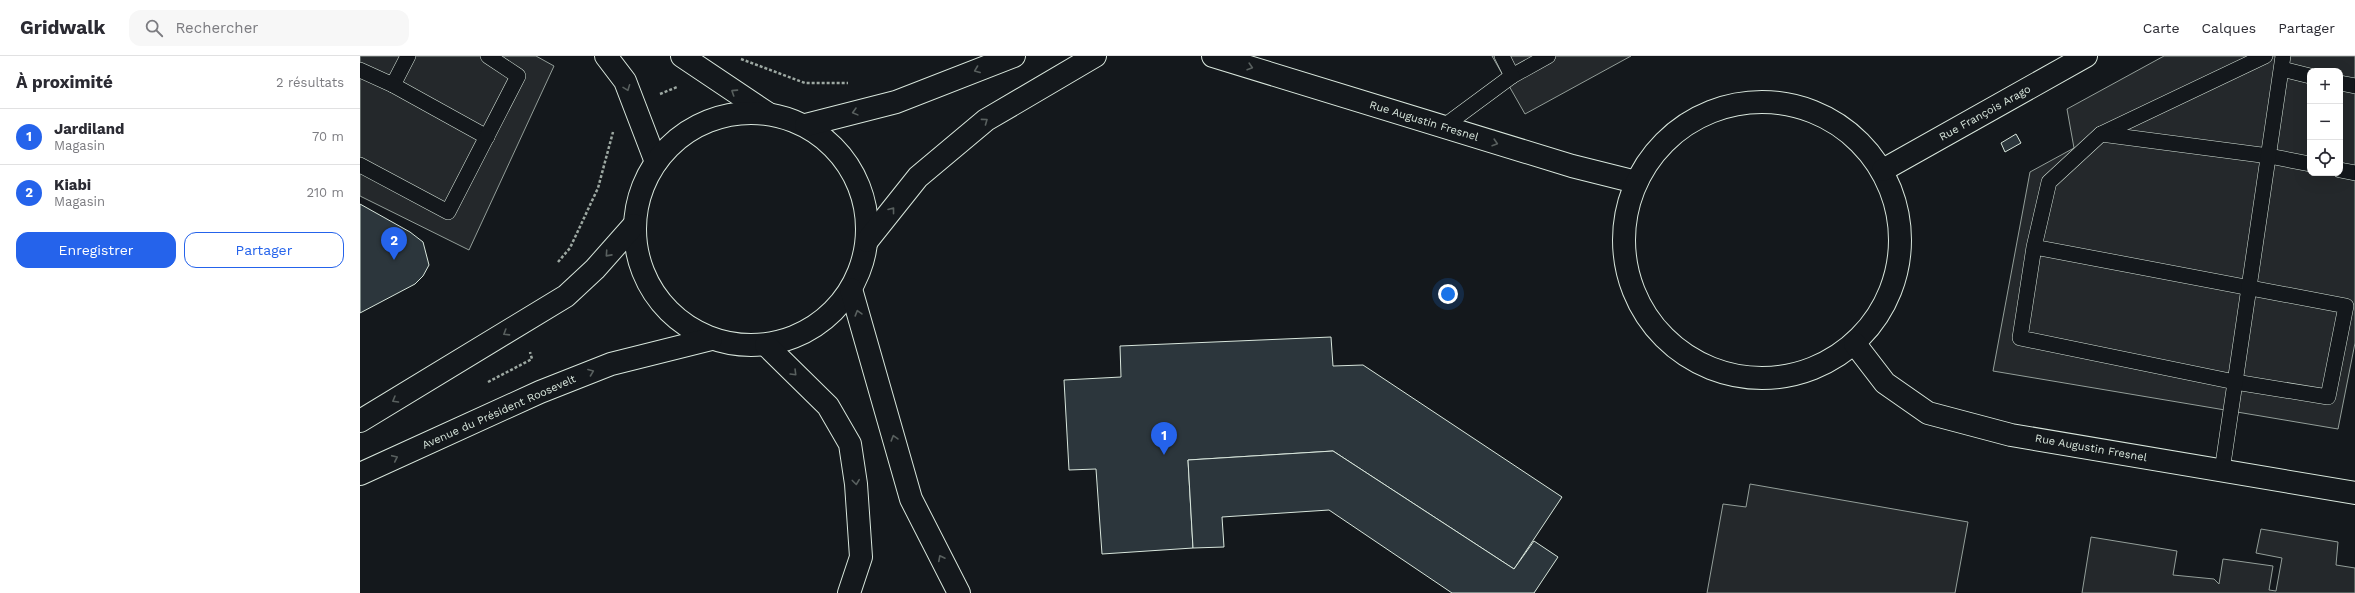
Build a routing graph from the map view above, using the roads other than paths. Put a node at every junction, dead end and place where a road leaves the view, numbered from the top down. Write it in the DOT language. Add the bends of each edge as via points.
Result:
graph roads {
  1 [pos="408,56"];
  2 [pos="488,56"];
  3 [pos="606,56"];
  4 [pos="682,56"];
  5 [pos="1014,56"];
  6 [pos="1095,56"];
  7 [pos="1213,56"];
  8 [pos="1502,56"];
  9 [pos="1548,56"];
  10 [pos="2086,56"];
  11 [pos="2265,56"];
  12 [pos="2282,63"];
  13 [pos="360,70"];
  14 [pos="2307,75"];
  15 [pos="1512,76"];
  16 [pos="2343,84"];
  17 [pos="393,85"];
  18 [pos="2355,86"];
  19 [pos="767,113"];
  20 [pos="806,125"];
  21 [pos="1443,127"];
  22 [pos="2102,134"];
  23 [pos="487,137"];
  24 [pos="2269,156"];
  25 [pos="656,162"];
  26 [pos="2307,163"];
  27 [pos="360,165"];
  28 [pos="1883,170"];
  29 [pos="2343,171"];
  30 [pos="2355,173"];
  31 [pos="1636,182"];
  32 [pos="634,225"];
  33 [pos="868,241"];
  34 [pos="2034,247"];
  35 [pos="851,289"];
  36 [pos="2249,289"];
  37 [pos="711,339"];
  38 [pos="1855,344"];
  39 [pos="766,345"];
  40 [pos="2235,382"];
  41 [pos="360,421"];
  42 [pos="2222,471"];
  43 [pos="360,474"];
  44 [pos="2355,493"];
  45 [pos="849,593"];
  46 [pos="959,593"];
  1 -- 17 [label="lane"];
  2 -- 23 [label="lane" via="518,76"];
  3 -- 25 [label="main road, one-way" via="625,81"];
  19 -- 4 [label="main road, one-way"];
  5 -- 20 [label="main road, one-way" via="896,102"];
  33 -- 6 [label="main road, one-way" via="918,177 986,120"];
  7 -- 21 [label="main road, Rue Augustin Fresnel, one-way"];
  8 -- 15 [label="lane"];
  9 -- 15 [label="lane"];
  10 -- 28 [label="main road, Rue François Arago"];
  11 -- 22 [label="lane"];
  12 -- 14 [label="lane"];
  12 -- 24 [label="lane"];
  13 -- 17 [label="lane"];
  15 -- 21 [label="lane"];
  16 -- 18 [label="lane"];
  17 -- 23 [label="lane"];
  19 -- 20 [label="main road" via="787,117"];
  19 -- 25 [label="main road" via="735,113 704,122 677,138"];
  20 -- 33 [label="main road" via="834,146 855,174 866,206"];
  21 -- 31 [label="main road, Rue Augustin Fresnel, one-way" via="1572,166"];
  22 -- 24 [label="lane"];
  22 -- 34 [label="lane" via="2050,182"];
  23 -- 27 [label="lane" via="448,212"];
  24 -- 26 [label="lane"];
  24 -- 36 [label="lane"];
  25 -- 32 [label="main road" via="640,192"];
  28 -- 31 [label="main road" via="1856,136 1820,113 1778,102 1763,102 1735,104 1694,119 1660,146"];
  28 -- 38 [label="main road" via="1899,215 1900,262 1885,306"];
  29 -- 30 [label="lane"];
  31 -- 38 [label="main road" via="1624,232 1627,269 1639,305 1660,334 1687,357 1719,372 1767,379 1814,369"];
  32 -- 37 [label="main road" via="639,262 654,295 679,322"];
  32 -- 41 [label="main road, one-way" via="595,269 566,296"];
  33 -- 35 [label="main road" via="862,266"];
  34 -- 36 [label="lane"];
  34 -- 40 [label="lane" via="2020,338"];
  35 -- 39 [label="main road" via="836,310 815,327 792,339"];
  46 -- 35 [label="main road, one-way" via="911,499"];
  36 -- 40 [label="lane"];
  36 -- 40 [label="lane" via="2346,306 2328,398"];
  37 -- 39 [label="main road" via="738,346"];
  43 -- 37 [label="main road, Avenue du Président Roosevelt, one-way" via="590,372 611,364"];
  38 -- 42 [label="main road, Rue Augustin Fresnel" via="1885,383 1928,413 2011,435"];
  39 -- 45 [label="main road, one-way" via="828,406 850,444 856,484 861,557"];
  40 -- 42 [label="lane"];
  42 -- 44 [label="main road, Rue Augustin Fresnel"];
}
